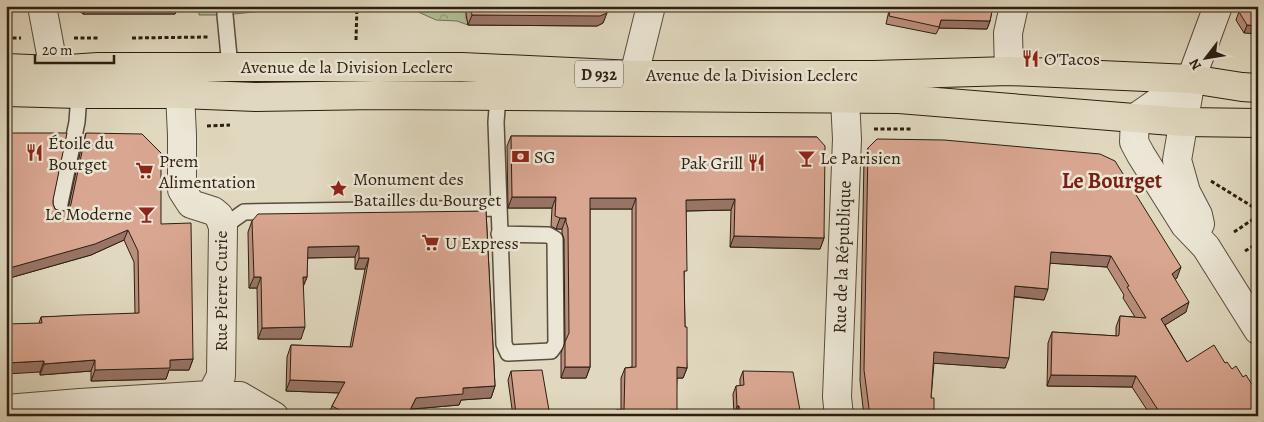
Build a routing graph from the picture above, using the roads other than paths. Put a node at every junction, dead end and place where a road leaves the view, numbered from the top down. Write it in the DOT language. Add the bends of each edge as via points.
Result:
graph roads {
  1 [pos="42,6"];
  2 [pos="226,6"];
  3 [pos="651,6"];
  4 [pos="1014,6"];
  5 [pos="1218,6"];
  6 [pos="230,66"];
  7 [pos="6,68"];
  8 [pos="54,70"];
  9 [pos="1009,71"];
  10 [pos="634,75"];
  11 [pos="1191,79"];
  12 [pos="1258,88"];
  13 [pos="6,92"];
  14 [pos="79,94"];
  15 [pos="180,94"];
  16 [pos="498,96"];
  17 [pos="845,99"];
  18 [pos="1135,118"];
  19 [pos="1184,122"];
  20 [pos="1258,123"];
  21 [pos="499,208"];
  22 [pos="58,212"];
  23 [pos="223,227"];
  24 [pos="499,234"];
  25 [pos="1206,248"];
  26 [pos="1258,330"];
  27 [pos="205,406"];
  28 [pos="6,409"];
  29 [pos="274,416"];
  30 [pos="839,416"];
  1 -- 8 [label="street"];
  2 -- 6 [label="lane"];
  3 -- 10 [label="street"];
  4 -- 9 [label="street" via="1008,33"];
  5 -- 11 [label="street"];
  6 -- 8 [label="main road, Avenue de la Division Leclerc / D 932"];
  6 -- 10 [label="main road, Avenue de la Division Leclerc / D 932" via="462,67"];
  7 -- 8 [label="main road, Avenue de la Division Leclerc / D 932"];
  9 -- 10 [label="main road, Avenue de la Division Leclerc / D 932" via="874,75"];
  9 -- 11 [label="main road, Avenue de la Division Leclerc / D 932"];
  11 -- 12 [label="main road, Avenue de la Division Leclerc / D 932"];
  11 -- 18 [label="street"];
  11 -- 19 [label="street"];
  13 -- 14 [label="main road, Avenue de la Division Leclerc / D 932"];
  14 -- 15 [label="main road, Avenue de la Division Leclerc / D 932"];
  14 -- 22 [label="lane" via="77,122"];
  15 -- 16 [label="main road, Avenue de la Division Leclerc / D 932" via="256,97"];
  15 -- 23 [label="street, Rue Pierre Curie" via="182,190 191,204 213,210"];
  16 -- 17 [label="main road, Avenue de la Division Leclerc / D 932"];
  16 -- 21 [label="lane"];
  17 -- 18 [label="main road, Avenue de la Division Leclerc / D 932" via="899,99"];
  17 -- 30 [label="street, Rue de la République" via="847,139 837,397"];
  18 -- 19 [label="main road, Avenue de la Division Leclerc / D 932"];
  18 -- 25 [label="street" via="1134,142 1141,156 1185,224"];
  19 -- 20 [label="main road, Avenue de la Division Leclerc / D 932"];
  19 -- 25 [label="street" via="1177,160 1186,192 1198,215"];
  21 -- 23 [label="lane" via="244,212"];
  21 -- 24 [label="lane"];
  23 -- 27 [label="street, Rue Pierre Curie" via="221,376"];
  24 -- 24 [label="lane" via="504,344 508,353 550,351 556,344 555,239 548,235"];
  25 -- 26 [label="street"];
  27 -- 28 [label="street" via="80,403"];
  27 -- 29 [label="street" via="240,396"];
}
